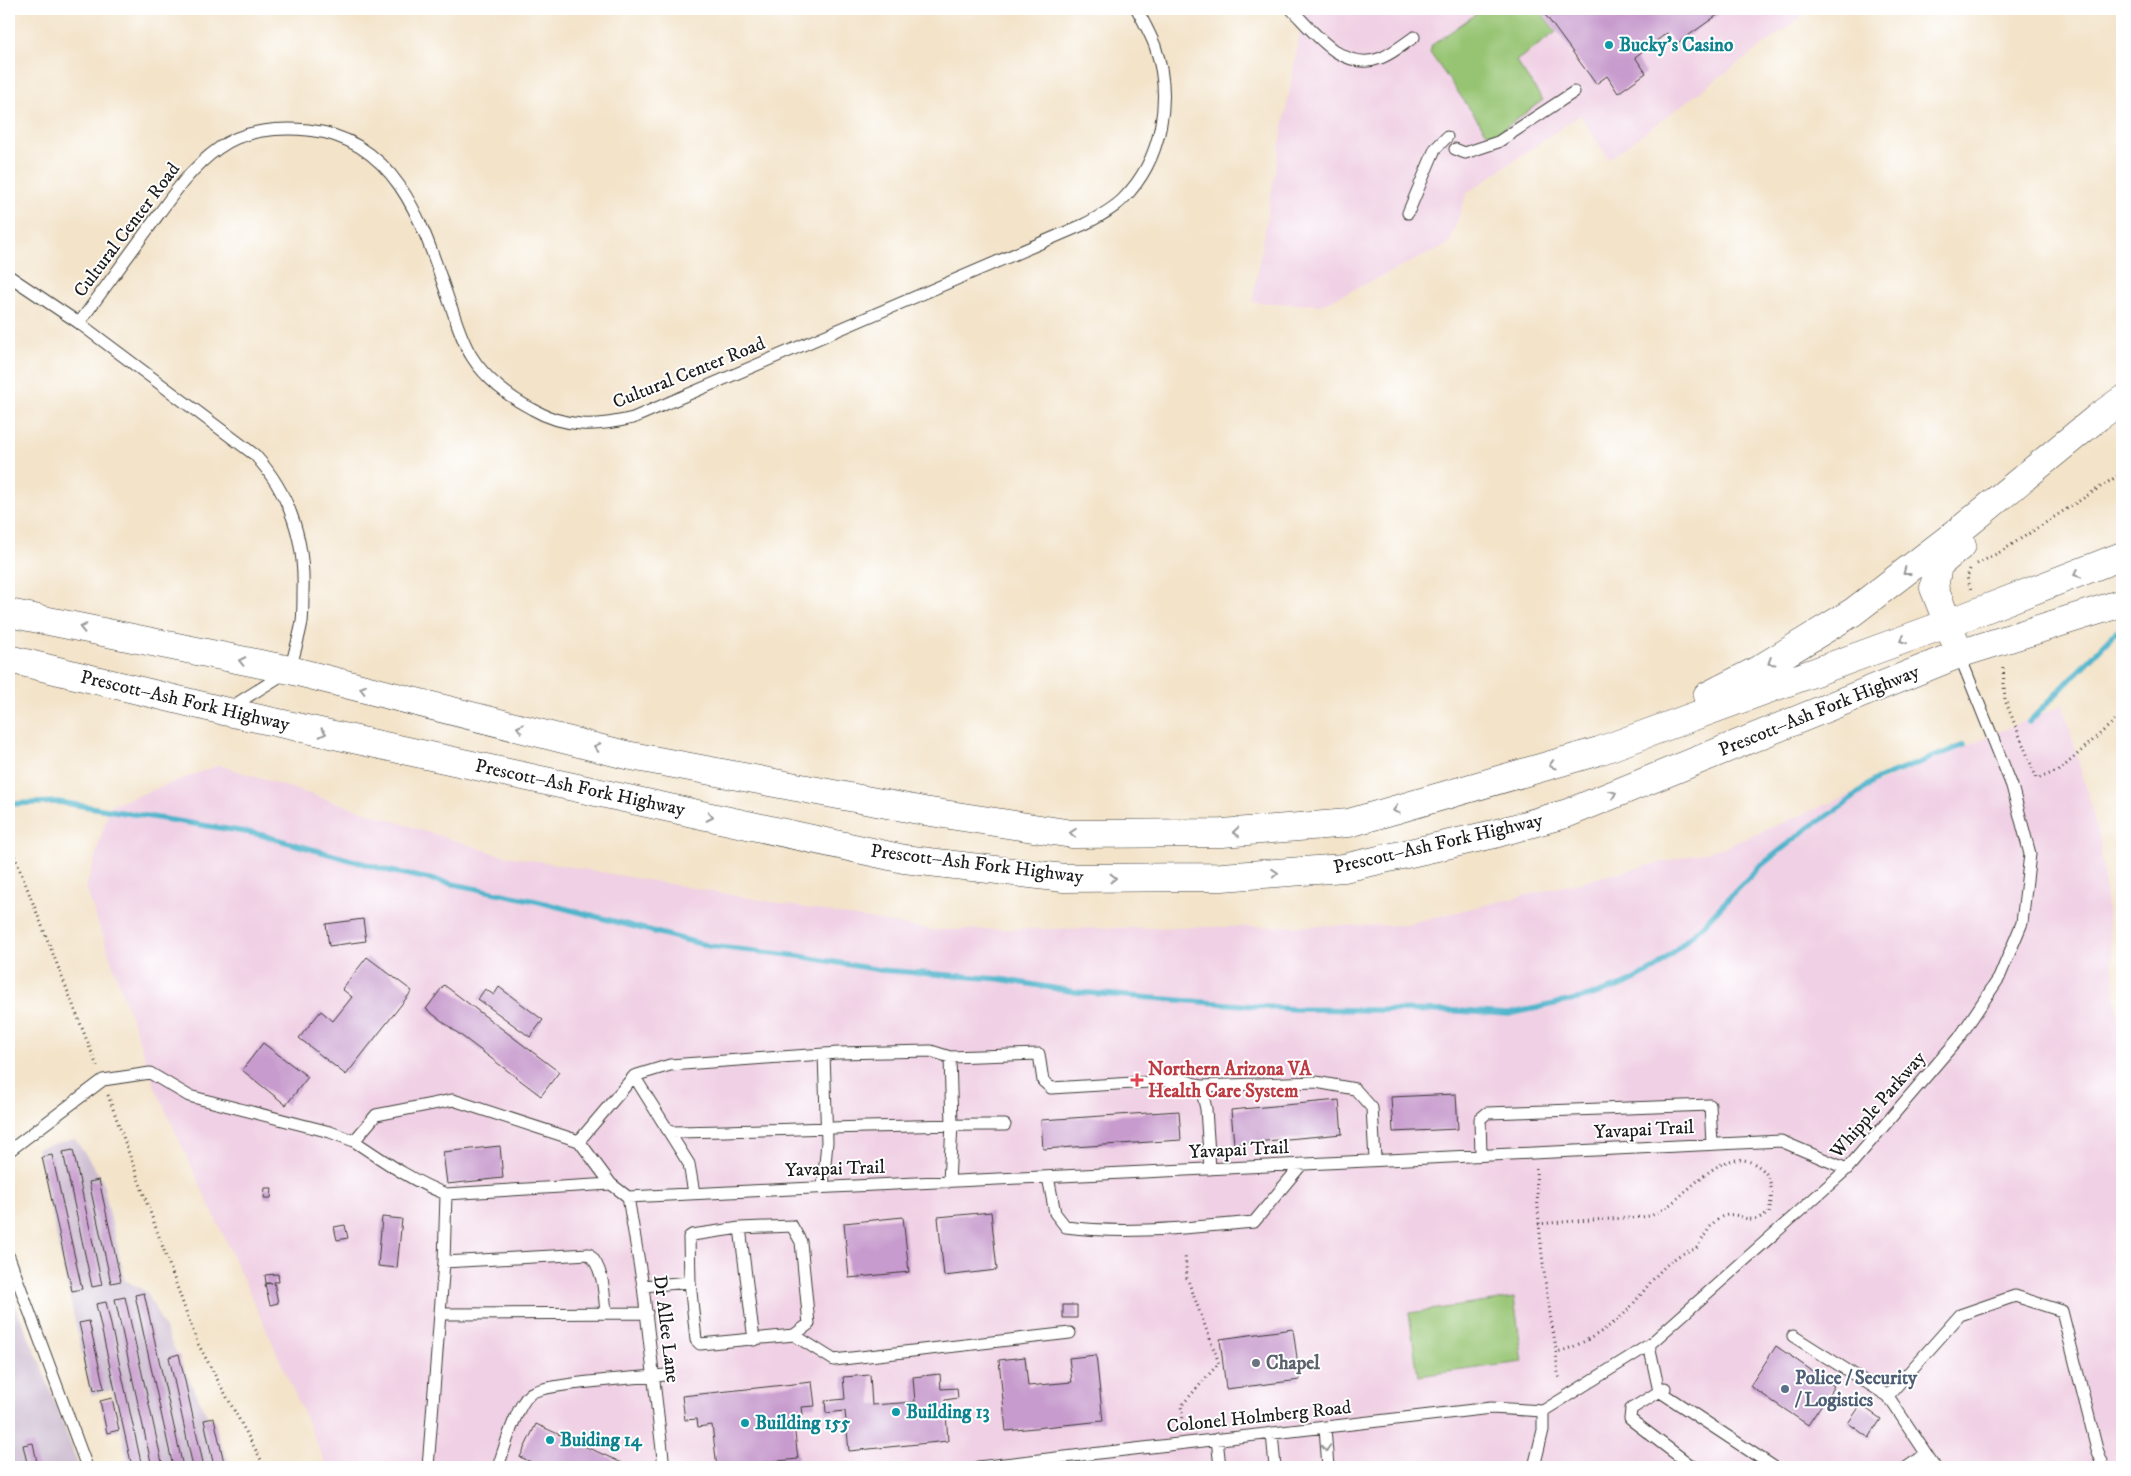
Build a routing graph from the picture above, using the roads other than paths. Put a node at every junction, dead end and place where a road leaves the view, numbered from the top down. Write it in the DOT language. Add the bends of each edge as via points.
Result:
graph roads {
  1 [pos="1136,9"];
  2 [pos="1291,9"];
  3 [pos="1414,37"];
  4 [pos="1574,92"];
  5 [pos="1447,137"];
  6 [pos="1455,149"];
  7 [pos="1408,213"];
  8 [pos="9,276"];
  9 [pos="79,323"];
  10 [pos="2122,400"];
  11 [pos="2122,408"];
  12 [pos="2122,556"];
  13 [pos="2122,588"];
  14 [pos="2122,603"];
  15 [pos="9,612"];
  16 [pos="1949,623"];
  17 [pos="1959,654"];
  18 [pos="9,659"];
  19 [pos="290,670"];
  20 [pos="224,711"];
  21 [pos="1599,751"];
  22 [pos="824,1054"];
  23 [pos="950,1058"];
  24 [pos="634,1076"];
  25 [pos="1201,1086"];
  26 [pos="952,1124"];
  27 [pos="1005,1125"];
  28 [pos="827,1127"];
  29 [pos="669,1132"];
  30 [pos="354,1141"];
  31 [pos="579,1141"];
  32 [pos="1712,1144"];
  33 [pos="9,1151"];
  34 [pos="1481,1155"];
  35 [pos="1375,1160"];
  36 [pos="1302,1164"];
  37 [pos="1210,1169"];
  38 [pos="1847,1169"];
  39 [pos="1048,1176"];
  40 [pos="949,1182"];
  41 [pos="611,1184"];
  42 [pos="824,1187"];
  43 [pos="694,1193"];
  44 [pos="446,1194"];
  45 [pos="628,1197"];
  46 [pos="740,1228"];
  47 [pos="9,1257"];
  48 [pos="444,1262"];
  49 [pos="690,1282"];
  50 [pos="643,1286"];
  51 [pos="606,1313"];
  52 [pos="647,1313"];
  53 [pos="440,1314"];
  54 [pos="1070,1333"];
  55 [pos="794,1335"];
  56 [pos="1793,1336"];
  57 [pos="754,1340"];
  58 [pos="1649,1345"];
  59 [pos="660,1375"];
  60 [pos="1663,1389"];
  61 [pos="1888,1396"];
  62 [pos="1543,1411"];
  63 [pos="1325,1428"];
  64 [pos="1272,1433"];
  65 [pos="1217,1439"];
  66 [pos="1926,1454"];
  67 [pos="431,1466"];
  68 [pos="87,1467"];
  69 [pos="498,1467"];
  70 [pos="664,1467"];
  71 [pos="978,1467"];
  72 [pos="1220,1467"];
  73 [pos="1275,1467"];
  74 [pos="1328,1467"];
  75 [pos="1534,1467"];
  76 [pos="1693,1467"];
  77 [pos="1774,1467"];
  78 [pos="1907,1467"];
  79 [pos="1935,1467"];
  80 [pos="2104,1467"];
  1 -- 9 [label="lane, Cultural Center Road" via="1155,47 1163,109 1148,168 1122,200 1085,224 632,418 584,426 540,414 504,392 472,358 423,228 394,178 358,146 316,131 265,131 219,147 186,177"];
  2 -- 3 [label="lane" via="1342,56 1359,61 1380,58"];
  4 -- 6 [label="lane" via="1498,142 1466,153"];
  5 -- 7 [label="lane" via="1435,149"];
  8 -- 9 [label="lane"];
  9 -- 19 [label="lane, Cultural Center Road" via="255,455 270,471 282,491 298,533 304,576 302,620"];
  10 -- 21 [label="main road, one-way" via="1853,612 1758,670"];
  11 -- 16 [label="main road" via="2109,424 1938,565 1934,588"];
  12 -- 16 [label="main road, Prescott–Ash Fork Highway, one-way"];
  13 -- 17 [label="main road" via="1990,636"];
  14 -- 17 [label="main road"];
  19 -- 15 [label="main road, Prescott–Ash Fork Highway, one-way"];
  16 -- 17 [label="main road"];
  16 -- 21 [label="main road, Prescott–Ash Fork Highway, one-way"];
  20 -- 17 [label="main road, Prescott–Ash Fork Highway, one-way" via="904,859 1064,878 1222,877 1344,868 1494,834 1568,813"];
  17 -- 38 [label="lane, Whipple Parkway" via="2012,786 2030,854 2022,923 1999,978 1959,1038"];
  18 -- 20 [label="main road, Prescott–Ash Fork Highway"];
  19 -- 20 [label="lane"];
  21 -- 19 [label="main road, Prescott–Ash Fork Highway, one-way" via="1349,823 1222,833 1072,834 924,811 626,755"];
  22 -- 23 [label="lane" via="932,1051"];
  22 -- 24 [label="lane" via="670,1065"];
  22 -- 28 [label="lane"];
  23 -- 25 [label="lane" via="1039,1054 1043,1080 1050,1088 1183,1080"];
  23 -- 26 [label="lane"];
  24 -- 29 [label="lane"];
  24 -- 31 [label="lane"];
  25 -- 35 [label="lane" via="1316,1082 1354,1089 1372,1108"];
  25 -- 37 [label="lane" via="1206,1108"];
  26 -- 27 [label="lane"];
  26 -- 28 [label="lane"];
  26 -- 40 [label="lane"];
  28 -- 29 [label="lane"];
  28 -- 42 [label="lane"];
  29 -- 43 [label="lane" via="689,1164"];
  30 -- 31 [label="lane" via="376,1114 454,1100"];
  30 -- 33 [label="lane" via="189,1096 150,1073 103,1080"];
  30 -- 44 [label="lane" via="394,1169"];
  31 -- 41 [label="lane"];
  32 -- 34 [label="lane, Yavapai Trail"];
  32 -- 34 [label="lane" via="1710,1105 1487,1113 1480,1119"];
  32 -- 38 [label="lane, Yavapai Trail" via="1781,1141"];
  34 -- 35 [label="lane, Yavapai Trail"];
  35 -- 36 [label="lane, Yavapai Trail"];
  36 -- 37 [label="lane, Yavapai Trail"];
  36 -- 39 [label="lane" via="1254,1222 1174,1229 1094,1231 1066,1227 1055,1213"];
  37 -- 39 [label="lane, Yavapai Trail"];
  38 -- 58 [label="lane, Whipple Parkway"];
  39 -- 40 [label="lane, Yavapai Trail"];
  40 -- 42 [label="lane, Yavapai Trail"];
  41 -- 44 [label="lane"];
  41 -- 45 [label="lane"];
  42 -- 43 [label="lane, Yavapai Trail"];
  43 -- 45 [label="lane, Yavapai Trail"];
  44 -- 48 [label="lane"];
  45 -- 50 [label="lane, Dr Allee Lane"];
  46 -- 49 [label="lane" via="689,1237"];
  46 -- 55 [label="lane" via="792,1226 801,1242 808,1324"];
  46 -- 57 [label="lane"];
  47 -- 68 [label="lane"];
  48 -- 51 [label="lane" via="589,1254 597,1262 601,1275"];
  48 -- 53 [label="lane"];
  49 -- 50 [label="lane"];
  49 -- 57 [label="lane" via="696,1340 700,1344"];
  50 -- 52 [label="lane, Dr Allee Lane"];
  51 -- 52 [label="lane"];
  51 -- 53 [label="lane"];
  52 -- 59 [label="lane, Dr Allee Lane"];
  53 -- 67 [label="lane"];
  54 -- 55 [label="lane" via="834,1360"];
  55 -- 57 [label="lane"];
  56 -- 61 [label="lane"];
  58 -- 60 [label="lane"];
  58 -- 62 [label="lane, Whipple Parkway"];
  59 -- 69 [label="lane" via="549,1387 530,1393 519,1410"];
  59 -- 70 [label="lane, Dr Allee Lane"];
  60 -- 76 [label="lane" via="1631,1409 1630,1419"];
  60 -- 77 [label="lane"];
  61 -- 66 [label="lane"];
  61 -- 80 [label="lane" via="1960,1315 2015,1296 2062,1311 2096,1450"];
  62 -- 63 [label="lane, Colonel Holmberg Road" via="1491,1408"];
  62 -- 75 [label="lane" via="1543,1430"];
  63 -- 64 [label="lane, Colonel Holmberg Road"];
  63 -- 74 [label="lane, one-way"];
  64 -- 65 [label="lane, Colonel Holmberg Road"];
  64 -- 73 [label="lane"];
  65 -- 71 [label="lane, Colonel Holmberg Road"];
  65 -- 72 [label="lane"];
  66 -- 78 [label="lane"];
  66 -- 79 [label="lane"];
}
